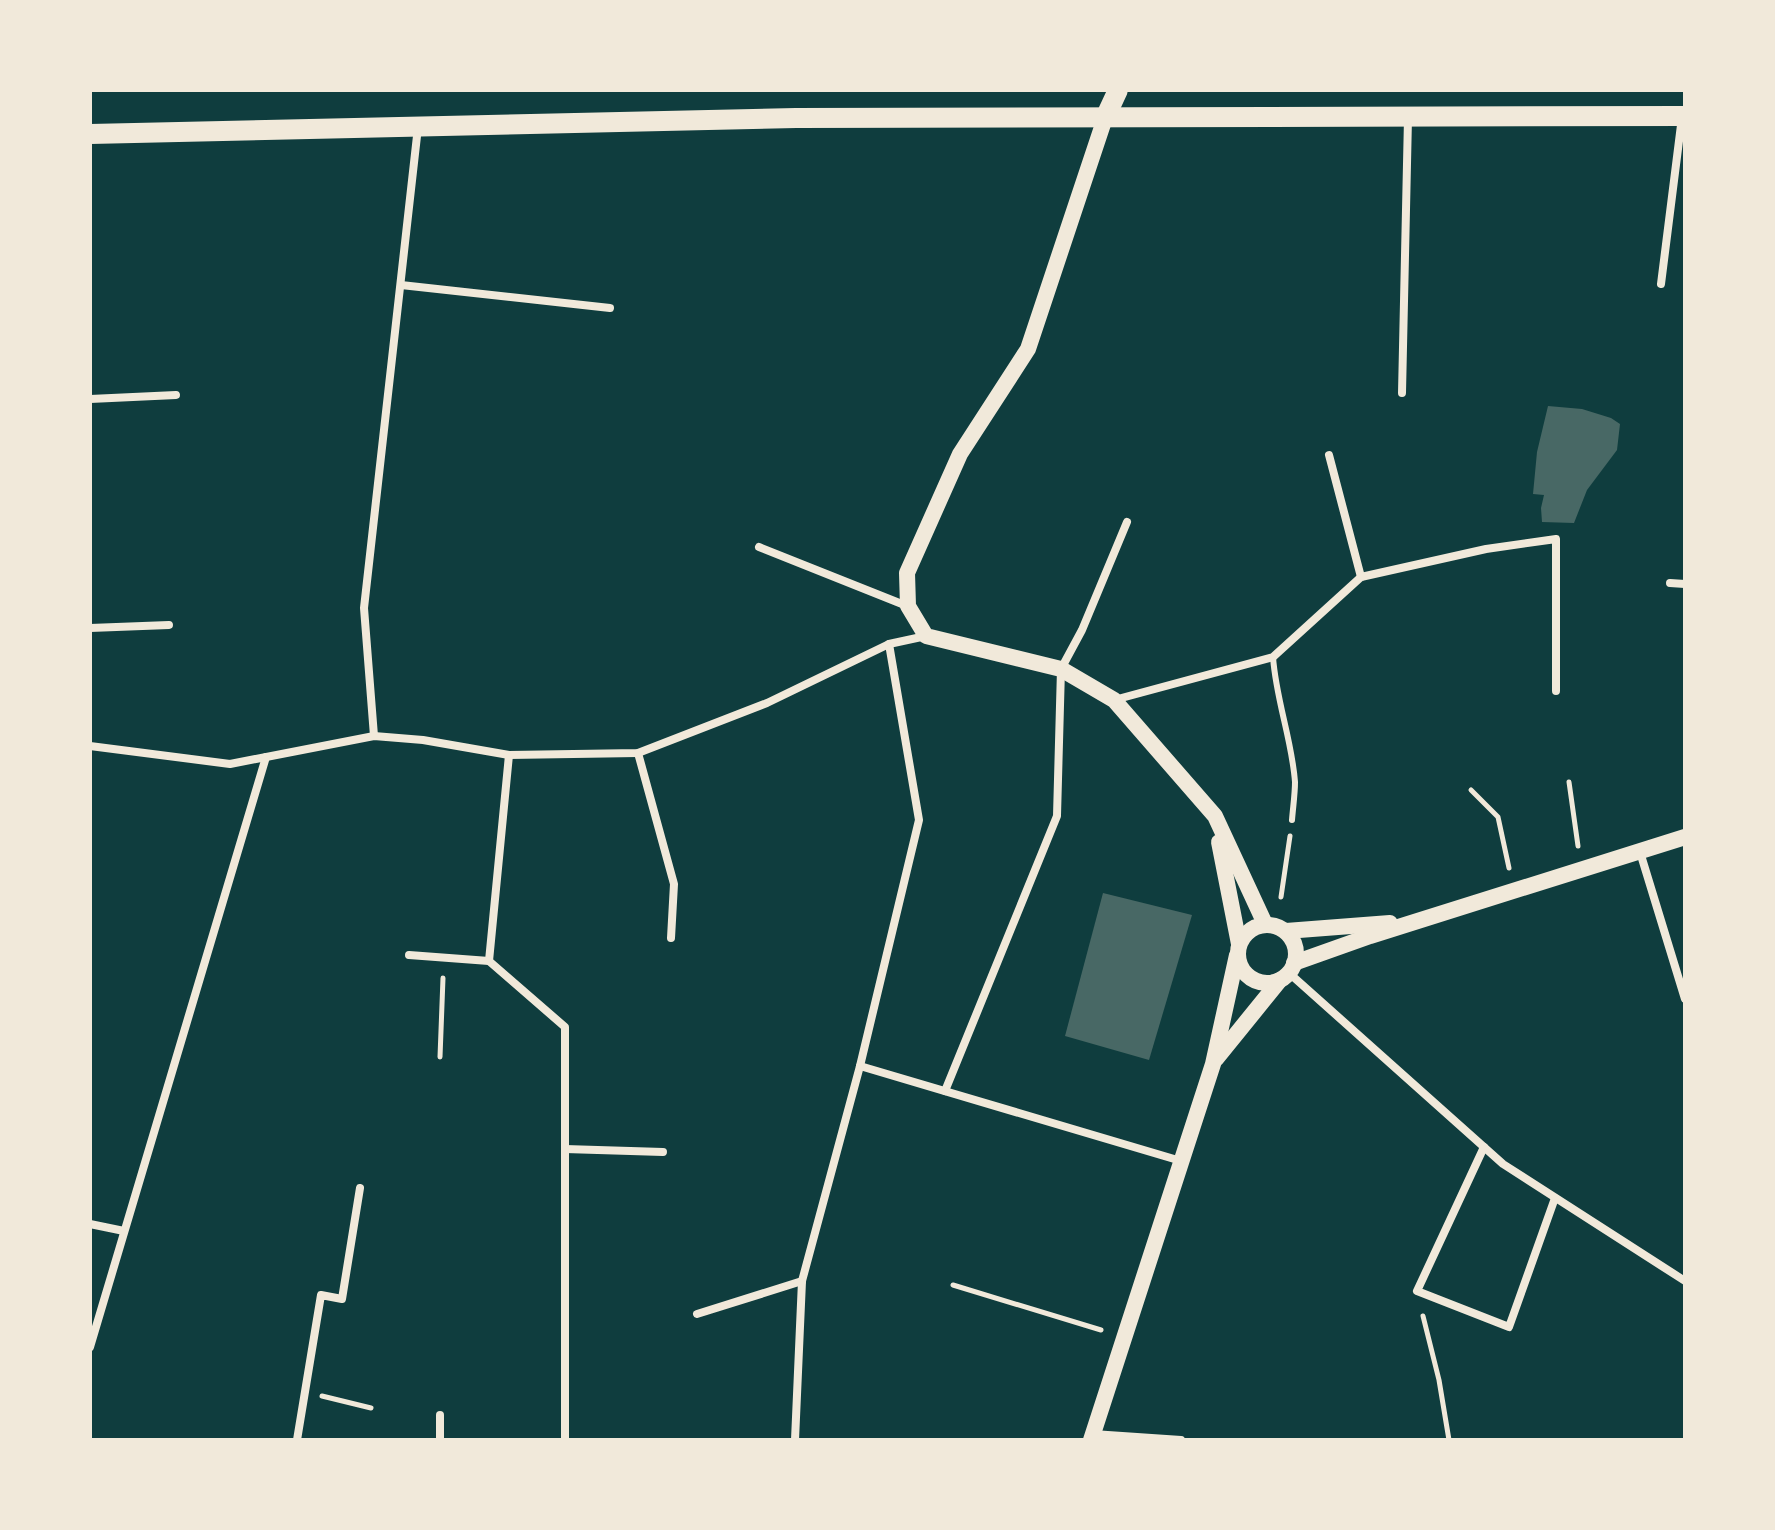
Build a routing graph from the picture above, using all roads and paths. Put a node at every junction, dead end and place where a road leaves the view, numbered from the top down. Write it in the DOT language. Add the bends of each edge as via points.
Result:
graph roads {
  1 [pos="1118,90"];
  2 [pos="1684,116"];
  3 [pos="1408,117"];
  4 [pos="1105,118"];
  5 [pos="419,127"];
  6 [pos="90,134"];
  7 [pos="1661,284"];
  8 [pos="401,285"];
  9 [pos="610,308"];
  10 [pos="1402,393"];
  11 [pos="176,395"];
  12 [pos="90,399"];
  13 [pos="1329,455"];
  14 [pos="1127,522"];
  15 [pos="759,547"];
  16 [pos="1361,577"];
  17 [pos="1670,583"];
  18 [pos="1685,584"];
  19 [pos="908,606"];
  20 [pos="169,625"];
  21 [pos="90,628"];
  22 [pos="926,636"];
  23 [pos="889,644"];
  24 [pos="1273,657"];
  25 [pos="1061,669"];
  26 [pos="1556,691"];
  27 [pos="1114,700"];
  28 [pos="374,736"];
  29 [pos="90,746"];
  30 [pos="638,753"];
  31 [pos="509,755"];
  32 [pos="266,757"];
  33 [pos="1569,782"];
  34 [pos="1471,790"];
  35 [pos="1215,816"];
  36 [pos="1292,820"];
  37 [pos="1685,837"];
  38 [pos="1640,852"];
  39 [pos="1581,870"];
  40 [pos="1514,891"];
  41 [pos="1420,921"];
  42 [pos="1276,927"];
  43 [pos="671,938"];
  44 [pos="1238,950"];
  45 [pos="409,955"];
  46 [pos="444,958"];
  47 [pos="489,961"];
  48 [pos="1288,972"];
  49 [pos="1685,999"];
  50 [pos="440,1057"];
  51 [pos="1213,1064"];
  52 [pos="860,1066"];
  53 [pos="945,1091"];
  54 [pos="1484,1147"];
  55 [pos="565,1149"];
  56 [pos="663,1152"];
  57 [pos="1183,1161"];
  58 [pos="360,1188"];
  59 [pos="1555,1198"];
  60 [pos="90,1224"];
  61 [pos="124,1231"];
  62 [pos="802,1281"];
  63 [pos="1685,1281"];
  64 [pos="953,1285"];
  65 [pos="1417,1291"];
  66 [pos="697,1314"];
  67 [pos="1125,1337"];
  68 [pos="90,1347"];
  69 [pos="305,1392"];
  70 [pos="371,1408"];
  71 [pos="440,1415"];
  72 [pos="1092,1437"];
  73 [pos="297,1440"];
  74 [pos="440,1440"];
  75 [pos="565,1440"];
  76 [pos="795,1440"];
  77 [pos="1181,1440"];
  78 [pos="1449,1440"];
  1 -- 4 [label="main road"];
  2 -- 3 [label="main road"];
  2 -- 7 [label="street"];
  3 -- 4 [label="main road"];
  3 -- 10 [label="street"];
  4 -- 5 [label="main road" via="796,118"];
  4 -- 19 [label="main road" via="1028,349 960,454 907,573"];
  5 -- 6 [label="main road"];
  5 -- 8 [label="street"];
  8 -- 9 [label="street"];
  8 -- 28 [label="street" via="364,608"];
  11 -- 12 [label="street"];
  13 -- 16 [label="street"];
  14 -- 25 [label="street"];
  15 -- 19 [label="street"];
  16 -- 24 [label="street"];
  16 -- 26 [label="street" via="1556,539"];
  17 -- 18 [label="street"];
  19 -- 22 [label="main road"];
  20 -- 21 [label="street"];
  22 -- 23 [label="street"];
  22 -- 25 [label="main road"];
  23 -- 30 [label="street" via="767,703"];
  23 -- 52 [label="street" via="919,820"];
  24 -- 27 [label="street"];
  24 -- 36 [label="lane" via="1295,782"];
  25 -- 27 [label="main road"];
  25 -- 53 [label="street" via="1057,816"];
  27 -- 35 [label="main road"];
  28 -- 31 [label="street"];
  28 -- 32 [label="street"];
  29 -- 32 [label="street" via="230,764"];
  30 -- 31 [label="street"];
  30 -- 43 [label="street" via="674,884"];
  31 -- 47 [label="street"];
  32 -- 61 [label="street"];
  33 -- 39 [label="path"];
  34 -- 40 [label="path" via="1498,817"];
  35 -- 42 [label="main road"];
  35 -- 44 [label="main road"];
  36 -- 42 [label="path"];
  37 -- 38 [label="main road"];
  38 -- 39 [label="main road"];
  38 -- 49 [label="street"];
  39 -- 40 [label="main road"];
  40 -- 41 [label="main road"];
  41 -- 42 [label="main road"];
  41 -- 48 [label="main road"];
  42 -- 44 [label="main road" via="1254,927"];
  42 -- 48 [label="main road" via="1293,941 1296,952"];
  44 -- 48 [label="main road" via="1240,967 1257,981 1268,983"];
  44 -- 51 [label="main road"];
  45 -- 46 [label="street"];
  46 -- 47 [label="street"];
  46 -- 50 [label="path"];
  47 -- 55 [label="street" via="565,1027"];
  48 -- 51 [label="main road"];
  48 -- 54 [label="street"];
  51 -- 57 [label="main road"];
  52 -- 53 [label="street"];
  52 -- 62 [label="street"];
  53 -- 57 [label="street"];
  54 -- 59 [label="street"];
  54 -- 65 [label="street"];
  55 -- 56 [label="street"];
  55 -- 75 [label="street"];
  57 -- 67 [label="main road"];
  58 -- 69 [label="street" via="342,1299 321,1295"];
  59 -- 63 [label="street"];
  59 -- 65 [label="street" via="1509,1327"];
  60 -- 61 [label="street"];
  61 -- 68 [label="street"];
  62 -- 66 [label="street"];
  62 -- 76 [label="street"];
  64 -- 67 [label="path"];
  65 -- 78 [label="path"];
  67 -- 72 [label="main road"];
  69 -- 70 [label="path"];
  69 -- 73 [label="street"];
  71 -- 74 [label="street"];
  72 -- 77 [label="street"];
}
